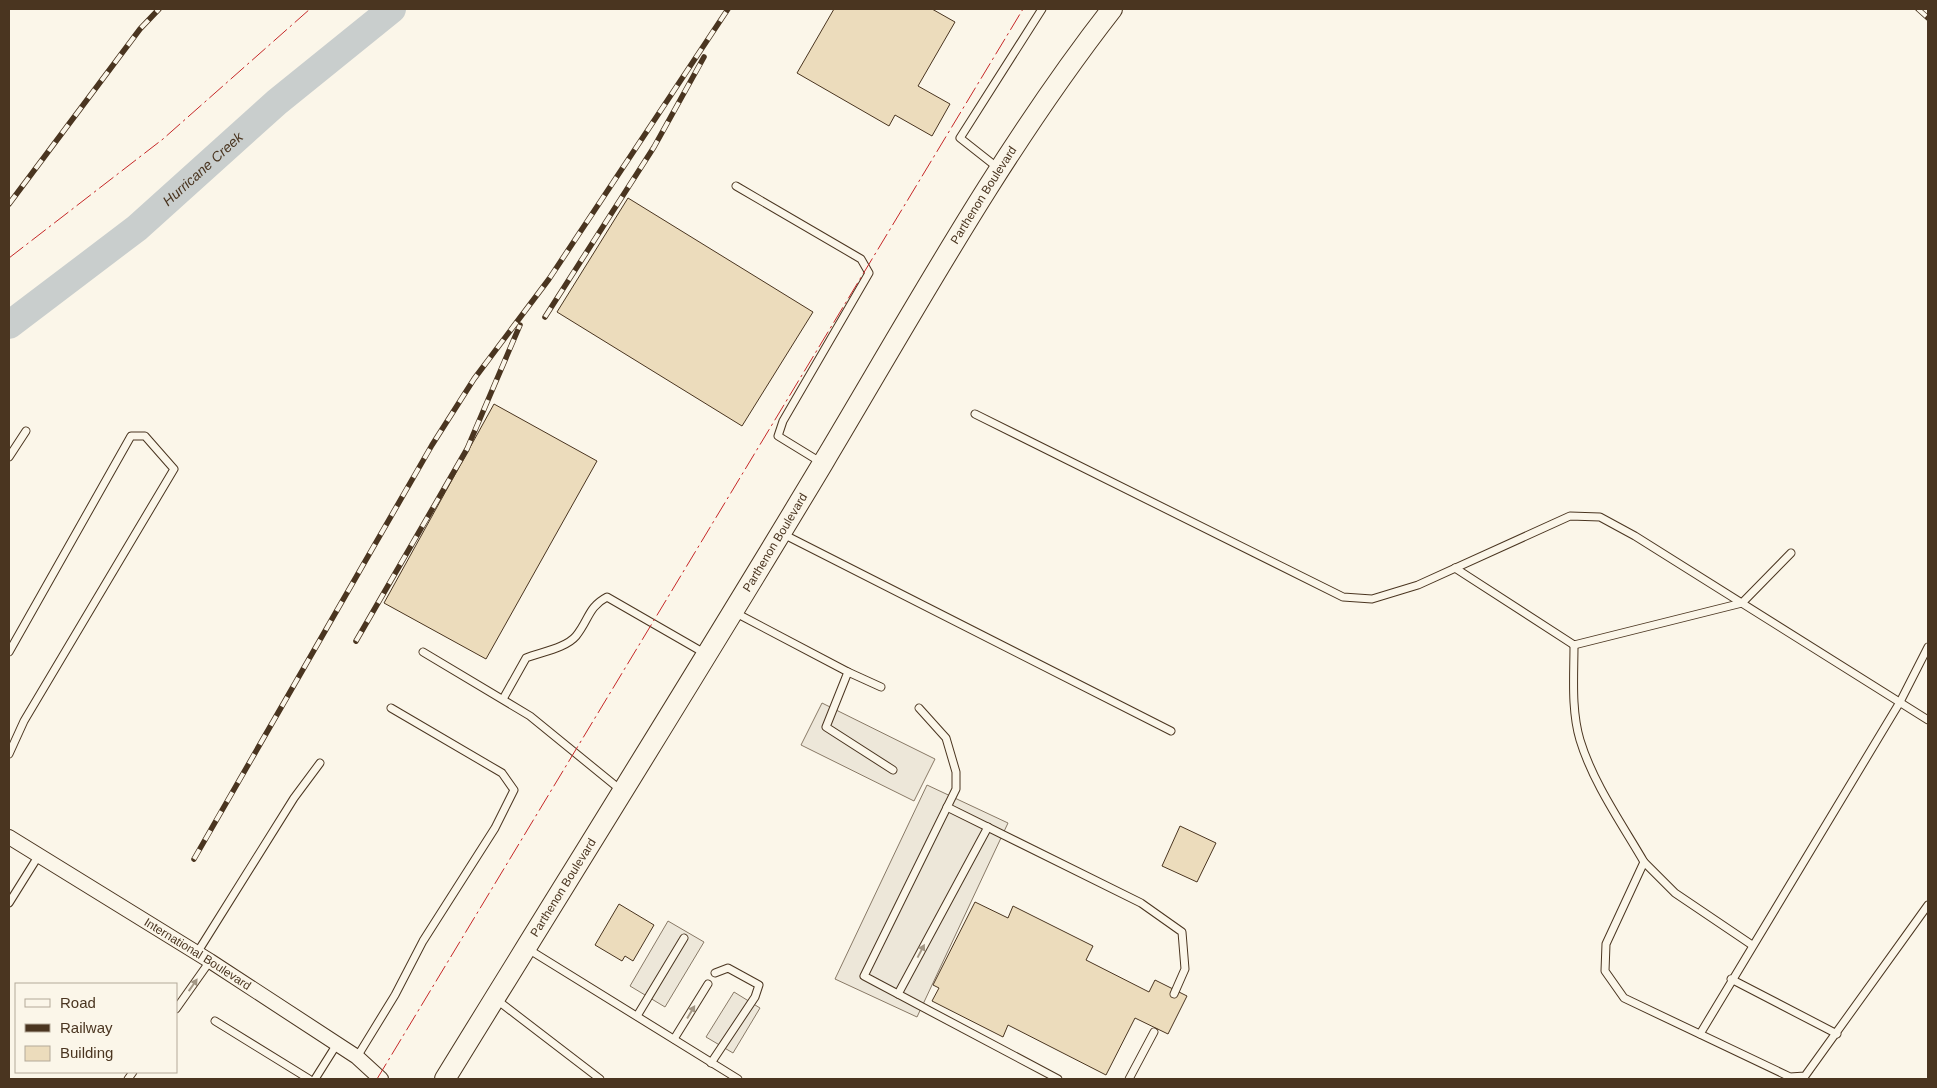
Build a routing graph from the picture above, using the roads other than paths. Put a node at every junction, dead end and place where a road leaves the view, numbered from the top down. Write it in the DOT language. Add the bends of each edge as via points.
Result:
graph roads {
  1 [pos="1042,9"];
  2 [pos="1112,9"];
  3 [pos="1000,170"];
  4 [pos="736,186"];
  5 [pos="975,414"];
  6 [pos="26,432"];
  7 [pos="9,456"];
  8 [pos="822,463"];
  9 [pos="780,533"];
  10 [pos="1791,553"];
  11 [pos="1455,568"];
  12 [pos="1742,603"];
  13 [pos="734,611"];
  14 [pos="1574,644"];
  15 [pos="1928,647"];
  16 [pos="9,652"];
  17 [pos="423,652"];
  18 [pos="707,654"];
  19 [pos="848,672"];
  20 [pos="881,687"];
  21 [pos="503,699"];
  22 [pos="1900,702"];
  23 [pos="391,708"];
  24 [pos="919,708"];
  25 [pos="1928,720"];
  26 [pos="1171,731"];
  27 [pos="9,754"];
  28 [pos="320,762"];
  29 [pos="893,770"];
  30 [pos="622,791"];
  31 [pos="947,807"];
  32 [pos="988,827"];
  33 [pos="9,837"];
  34 [pos="39,855"];
  35 [pos="1644,862"];
  36 [pos="9,903"];
  37 [pos="1928,905"];
  38 [pos="684,938"];
  39 [pos="1752,945"];
  40 [pos="526,947"];
  41 [pos="198,953"];
  42 [pos="210,961"];
  43 [pos="716,973"];
  44 [pos="1731,979"];
  45 [pos="708,984"];
  46 [pos="898,994"];
  47 [pos="1174,994"];
  48 [pos="494,999"];
  49 [pos="178,1006"];
  50 [pos="637,1016"];
  51 [pos="215,1021"];
  52 [pos="1154,1032"];
  53 [pos="1700,1034"];
  54 [pos="1836,1034"];
  55 [pos="674,1039"];
  56 [pos="337,1044"];
  57 [pos="357,1057"];
  58 [pos="712,1062"];
  59 [pos="309,1079"];
  60 [pos="315,1079"];
  61 [pos="381,1079"];
  62 [pos="445,1079"];
  63 [pos="600,1079"];
  64 [pos="738,1079"];
  65 [pos="1058,1079"];
  66 [pos="1129,1079"];
  1 -- 3 [label="lane" via="960,138"];
  2 -- 3 [label="main road, Parthenon Boulevard" via="1063,71"];
  3 -- 8 [label="main road, Parthenon Boulevard"];
  4 -- 8 [label="lane" via="861,259 869,273 783,421 778,436"];
  5 -- 11 [label="lane" via="1343,597 1372,599 1418,585"];
  6 -- 7 [label="lane"];
  8 -- 9 [label="main road, Parthenon Boulevard"];
  9 -- 13 [label="main road, Parthenon Boulevard"];
  9 -- 26 [label="lane"];
  10 -- 12 [label="lane"];
  11 -- 12 [label="lane" via="1570,516 1600,517"];
  11 -- 14 [label="lane"];
  12 -- 14 [label="lane"];
  12 -- 22 [label="lane"];
  13 -- 18 [label="main road, Parthenon Boulevard"];
  13 -- 19 [label="lane"];
  14 -- 35 [label="lane" via="1575,710 1580,740 1595,776"];
  15 -- 22 [label="lane"];
  16 -- 27 [label="lane" via="131,436 145,436 174,469 29,712"];
  17 -- 21 [label="lane"];
  18 -- 21 [label="lane" via="607,596 595,603 576,636 566,644 526,658"];
  18 -- 30 [label="main road, Parthenon Boulevard"];
  19 -- 20 [label="lane"];
  19 -- 29 [label="lane" via="826,727"];
  21 -- 30 [label="lane" via="530,716"];
  22 -- 25 [label="lane"];
  22 -- 39 [label="lane"];
  23 -- 57 [label="lane" via="502,773 514,790 495,828 423,941"];
  24 -- 31 [label="lane" via="946,738 954,764 956,789"];
  28 -- 41 [label="lane" via="294,798"];
  30 -- 40 [label="main road, Parthenon Boulevard"];
  31 -- 32 [label="lane"];
  31 -- 46 [label="lane" via="864,976"];
  46 -- 32 [label="lane, one-way"];
  32 -- 47 [label="lane" via="1141,903 1182,932 1185,969"];
  33 -- 34 [label="street, International Boulevard"];
  34 -- 36 [label="lane"];
  34 -- 41 [label="street, International Boulevard"];
  35 -- 39 [label="lane" via="1675,893"];
  35 -- 53 [label="lane" via="1606,944 1605,970 1624,998"];
  37 -- 54 [label="lane"];
  38 -- 50 [label="lane"];
  39 -- 44 [label="lane"];
  40 -- 48 [label="main road, Parthenon Boulevard"];
  40 -- 50 [label="lane"];
  41 -- 42 [label="street, International Boulevard"];
  49 -- 42 [label="lane, one-way"];
  42 -- 56 [label="street, International Boulevard"];
  43 -- 58 [label="lane" via="728,968 760,985"];
  44 -- 53 [label="lane"];
  44 -- 54 [label="lane"];
  55 -- 45 [label="lane, one-way"];
  46 -- 65 [label="lane"];
  48 -- 62 [label="main road, Parthenon Boulevard"];
  48 -- 63 [label="lane"];
  50 -- 55 [label="lane"];
  51 -- 59 [label="lane"];
  52 -- 66 [label="lane"];
  53 -- 54 [label="lane" via="1790,1077 1804,1076"];
  55 -- 58 [label="lane"];
  56 -- 57 [label="street, International Boulevard"];
  56 -- 60 [label="lane"];
  57 -- 61 [label="street, International Boulevard"];
  58 -- 64 [label="lane"];
}
